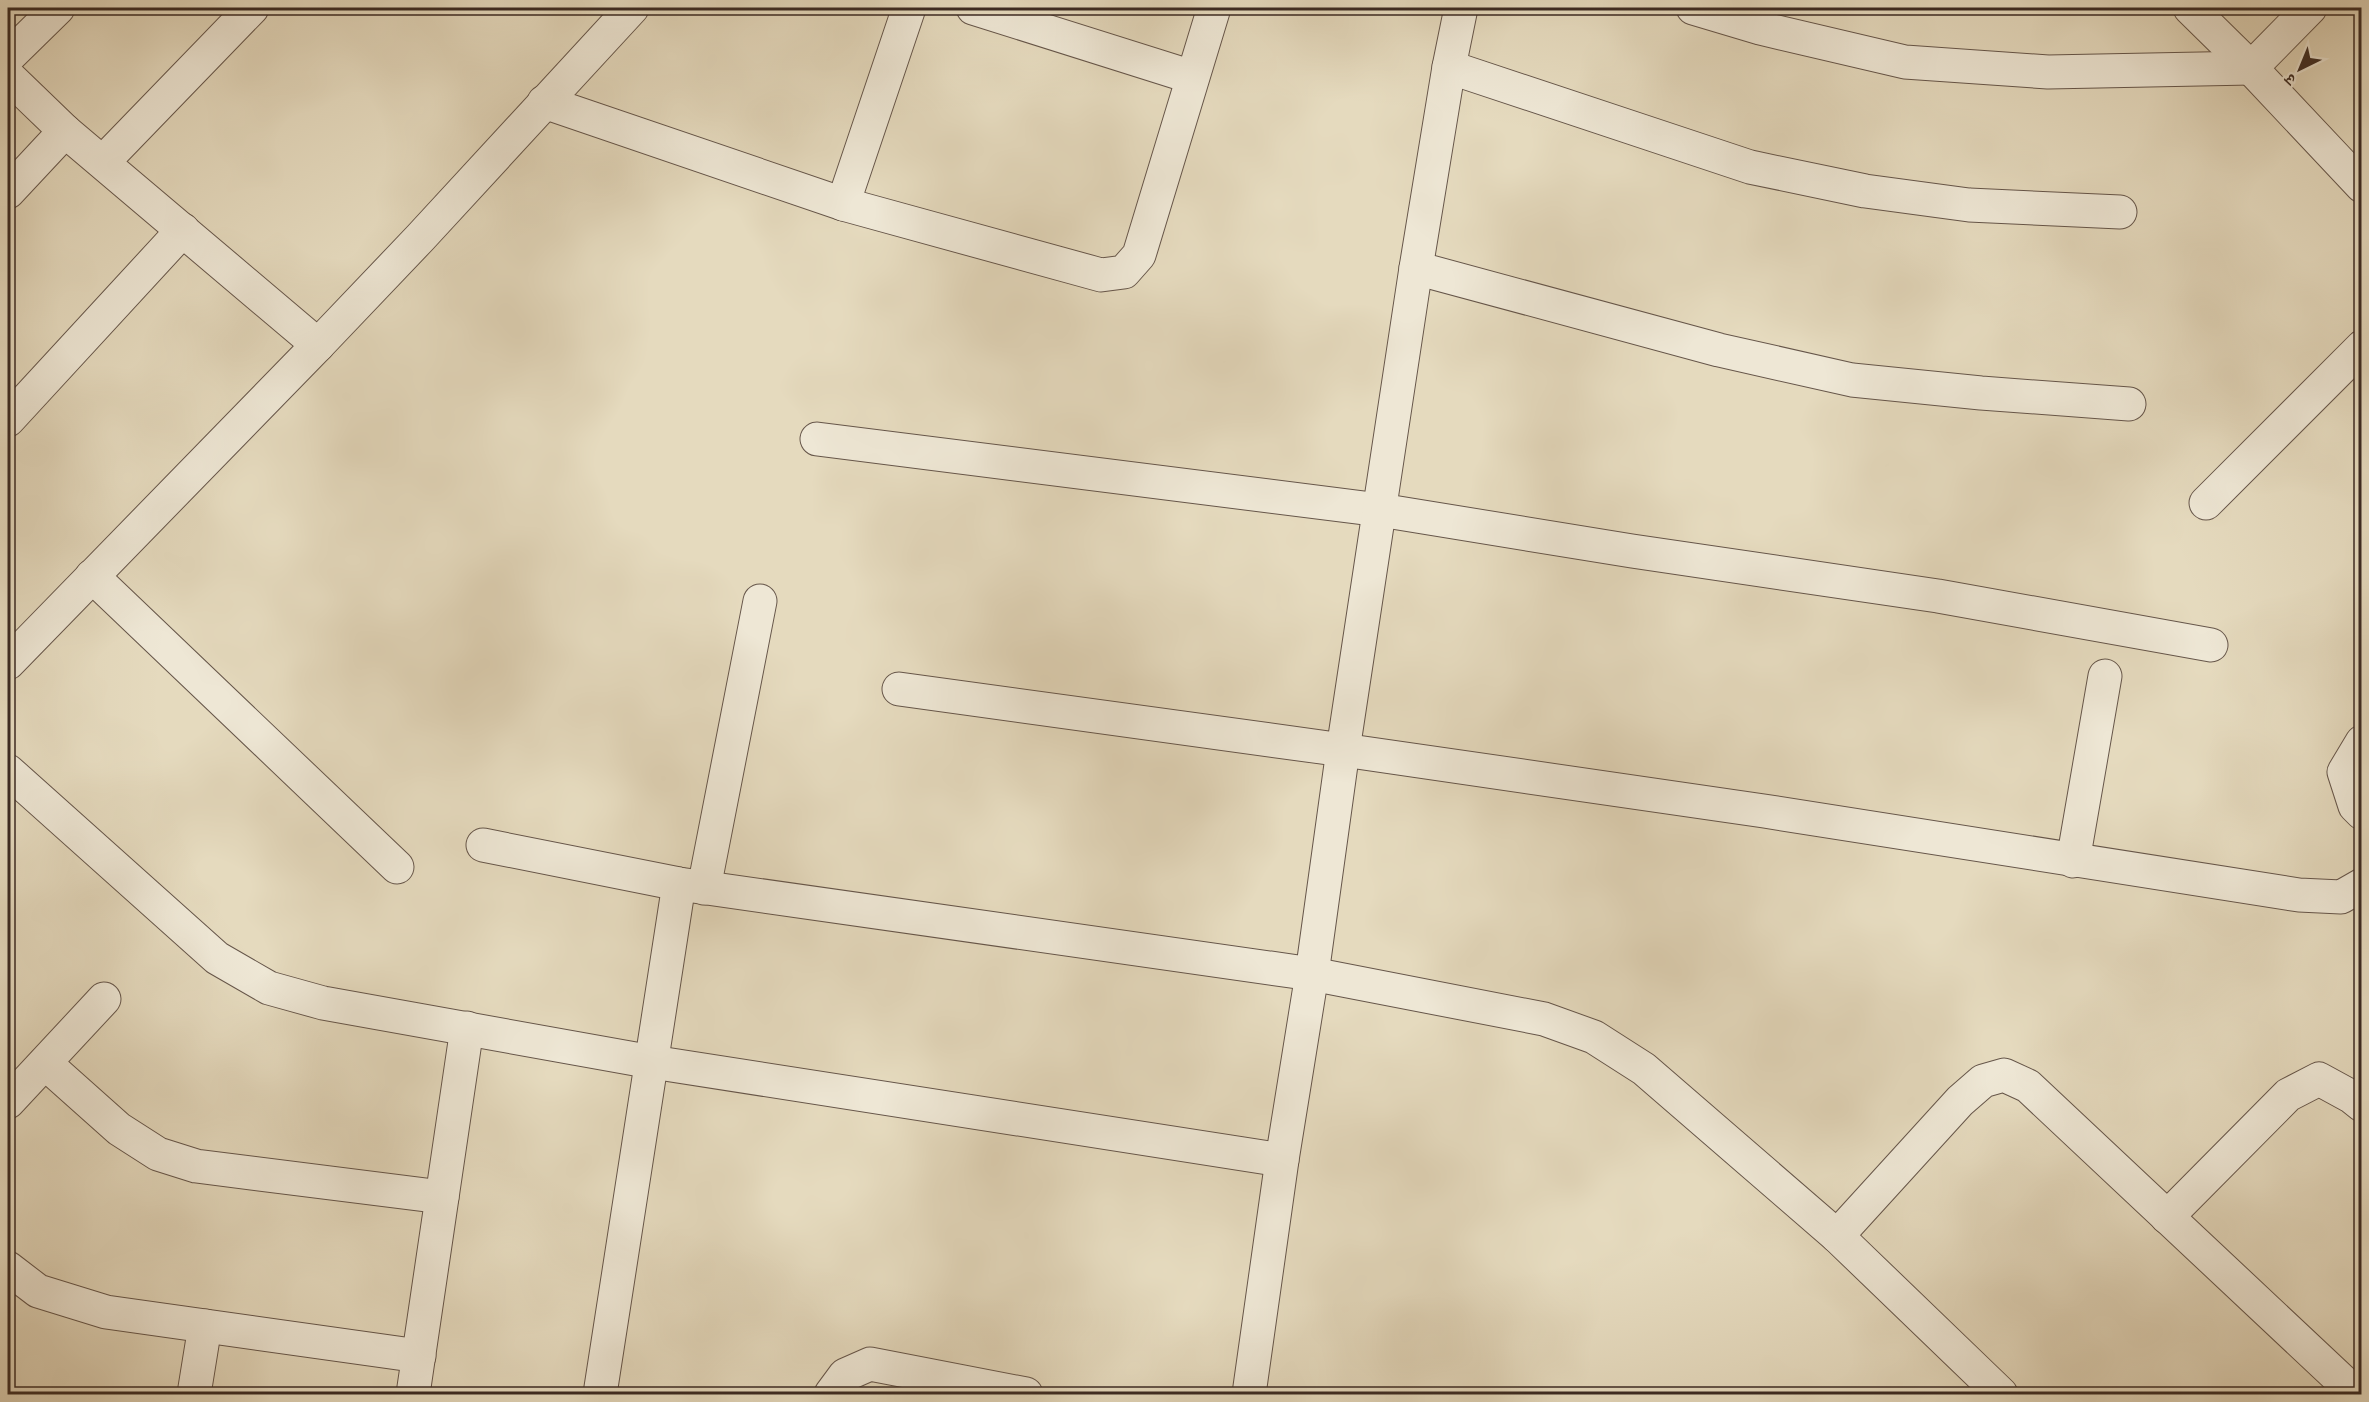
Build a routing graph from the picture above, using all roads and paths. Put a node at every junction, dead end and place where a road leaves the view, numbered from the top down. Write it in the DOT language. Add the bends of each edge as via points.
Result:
graph roads {
  1 [pos="58,8"];
  2 [pos="252,8"];
  3 [pos="632,8"];
  4 [pos="909,8"];
  5 [pos="973,8"];
  6 [pos="1214,8"];
  7 [pos="1461,8"];
  8 [pos="1693,8"];
  9 [pos="2190,8"];
  10 [pos="2310,8"];
  11 [pos="8,57"];
  12 [pos="1449,67"];
  13 [pos="2251,68"];
  14 [pos="8,76"];
  15 [pos="1192,77"];
  16 [pos="544,102"];
  17 [pos="65,131"];
  18 [pos="103,162"];
  19 [pos="2361,186"];
  20 [pos="8,192"];
  21 [pos="843,204"];
  22 [pos="2120,212"];
  23 [pos="183,230"];
  24 [pos="1416,268"];
  25 [pos="318,345"];
  26 [pos="2361,347"];
  27 [pos="2129,404"];
  28 [pos="8,420"];
  29 [pos="818,439"];
  30 [pos="2206,503"];
  31 [pos="1380,510"];
  32 [pos="92,576"];
  33 [pos="760,602"];
  34 [pos="2211,645"];
  35 [pos="8,663"];
  36 [pos="2105,676"];
  37 [pos="899,689"];
  38 [pos="2361,742"];
  39 [pos="1343,750"];
  40 [pos="8,771"];
  41 [pos="2361,813"];
  42 [pos="483,846"];
  43 [pos="2073,861"];
  44 [pos="397,867"];
  45 [pos="2361,885"];
  46 [pos="691,886"];
  47 [pos="1312,974"];
  48 [pos="104,999"];
  49 [pos="467,1028"];
  50 [pos="652,1062"];
  51 [pos="45,1063"];
  52 [pos="8,1102"];
  53 [pos="2361,1105"];
  54 [pos="1282,1160"];
  55 [pos="442,1197"];
  56 [pos="2167,1216"];
  57 [pos="1837,1236"];
  58 [pos="8,1268"];
  59 [pos="205,1326"];
  60 [pos="419,1356"];
  61 [pos="1018,1394"];
  62 [pos="195,1395"];
  63 [pos="413,1395"];
  64 [pos="600,1395"];
  65 [pos="831,1395"];
  66 [pos="1249,1395"];
  67 [pos="2001,1395"];
  68 [pos="2356,1395"];
  1 -- 11 [label="street"];
  2 -- 18 [label="street"];
  3 -- 16 [label="street"];
  4 -- 21 [label="street"];
  5 -- 15 [label="street"];
  6 -- 15 [label="street"];
  7 -- 12 [label="street"];
  8 -- 13 [label="street" via="1905,62 2049,72"];
  9 -- 13 [label="street"];
  10 -- 13 [label="street"];
  12 -- 22 [label="street" via="1750,167 1865,191 1969,205"];
  12 -- 24 [label="street"];
  13 -- 19 [label="street"];
  14 -- 17 [label="street"];
  15 -- 21 [label="street" via="1139,255 1124,272 1101,275"];
  16 -- 21 [label="street"];
  16 -- 25 [label="street"];
  17 -- 18 [label="street"];
  17 -- 20 [label="street"];
  18 -- 23 [label="street"];
  23 -- 25 [label="street"];
  23 -- 28 [label="street"];
  24 -- 27 [label="street" via="1719,350 1852,380"];
  24 -- 31 [label="street"];
  25 -- 32 [label="street"];
  26 -- 30 [label="street"];
  29 -- 31 [label="street"];
  31 -- 34 [label="street" via="1938,596"];
  31 -- 39 [label="street"];
  32 -- 35 [label="street"];
  32 -- 44 [label="street"];
  33 -- 46 [label="street"];
  36 -- 43 [label="street"];
  37 -- 39 [label="street"];
  38 -- 41 [label="street" via="2344,772"];
  39 -- 43 [label="street"];
  39 -- 47 [label="street"];
  40 -- 49 [label="street" via="217,958 269,988 323,1003"];
  42 -- 46 [label="street"];
  43 -- 45 [label="street" via="2300,895 2341,897"];
  46 -- 47 [label="street"];
  46 -- 50 [label="street"];
  47 -- 54 [label="street"];
  47 -- 57 [label="street" via="1544,1019 1594,1037 1644,1069"];
  48 -- 51 [label="street"];
  49 -- 50 [label="street"];
  49 -- 55 [label="street"];
  50 -- 54 [label="street"];
  50 -- 64 [label="street"];
  51 -- 52 [label="street"];
  51 -- 55 [label="street" via="119,1129 158,1154 196,1166"];
  53 -- 56 [label="street" via="2319,1079 2288,1095"];
  54 -- 66 [label="street"];
  55 -- 60 [label="street"];
  56 -- 57 [label="street" via="2028,1086 2004,1075 1983,1081 1960,1101"];
  56 -- 68 [label="street"];
  57 -- 67 [label="street"];
  58 -- 59 [label="street" via="38,1291 106,1312"];
  59 -- 60 [label="street"];
  59 -- 62 [label="street"];
  60 -- 63 [label="street"];
  61 -- 65 [label="street" via="870,1364 845,1375"];
}
